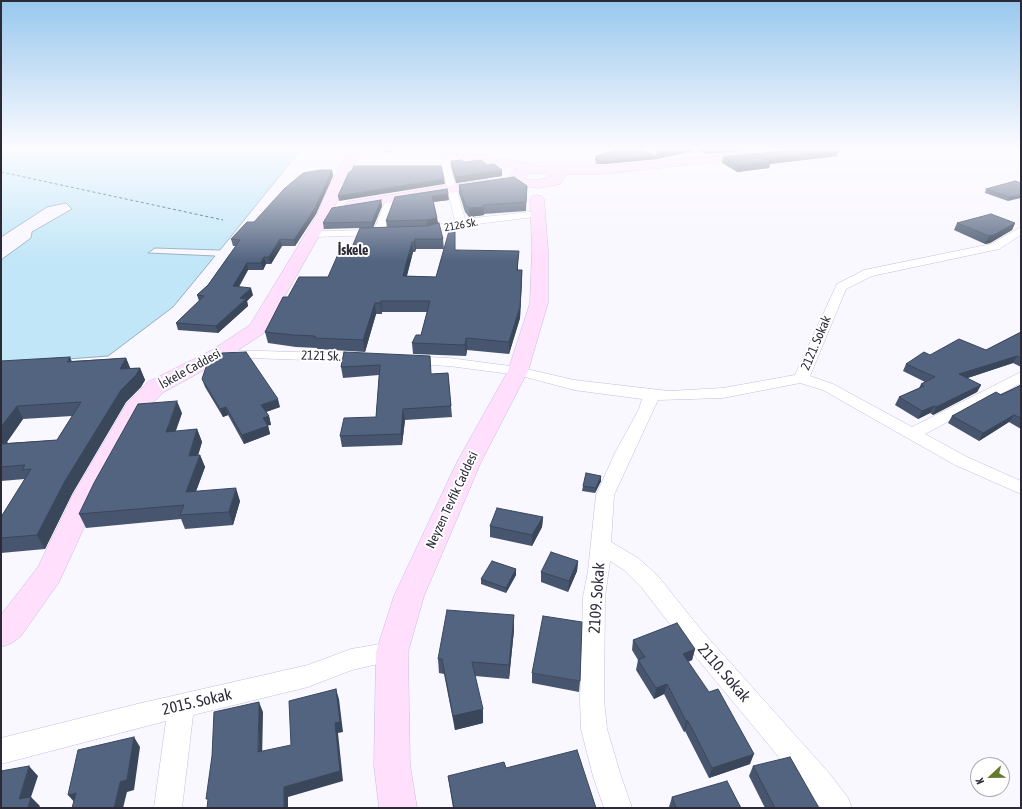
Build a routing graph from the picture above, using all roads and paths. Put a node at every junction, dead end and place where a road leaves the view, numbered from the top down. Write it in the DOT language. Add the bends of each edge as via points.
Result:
graph roads {
  1 [pos="337,186"];
  2 [pos="449,186"];
  3 [pos="497,186"];
  4 [pos="531,186"];
  5 [pos="536,186"];
  6 [pos="450,189"];
  7 [pos="391,199"];
  8 [pos="326,209"];
  9 [pos="461,223"];
  10 [pos="1021,230"];
  11 [pos="407,232"];
  12 [pos="378,233"];
  13 [pos="392,233"];
  14 [pos="313,234"];
  15 [pos="1006,240"];
  16 [pos="1021,245"];
  17 [pos="219,354"];
  18 [pos="375,358"];
  19 [pos="397,359"];
  20 [pos="518,371"];
  21 [pos="1021,377"];
  22 [pos="801,378"];
  23 [pos="650,395"];
  24 [pos="911,434"];
  25 [pos="1021,488"];
  26 [pos="601,546"];
  27 [pos="1,633"];
  28 [pos="392,652"];
  29 [pos="181,706"];
  30 [pos="1,752"];
  31 [pos="168,808"];
  32 [pos="398,808"];
  33 [pos="618,808"];
  34 [pos="838,808"];
  1 -- 8 [label="street, İskele Caddesi"];
  2 -- 6 [label="street"];
  3 -- 6 [label="street"];
  4 -- 9 [label="street, 2126 Sk."];
  5 -- 20 [label="street, Neyzen Tevfik Caddesi" via="540,250 538,303"];
  6 -- 7 [label="street"];
  6 -- 9 [label="street"];
  7 -- 8 [label="street"];
  7 -- 12 [label="street"];
  8 -- 14 [label="street, İskele Caddesi"];
  9 -- 11 [label="street, 2126 Sk." via="428,232"];
  10 -- 15 [label="street, 2121. Sokak"];
  12 -- 13 [label="street"];
  12 -- 14 [label="street"];
  14 -- 17 [label="street, İskele Caddesi" via="257,329"];
  15 -- 16 [label="street"];
  15 -- 22 [label="street, 2121. Sokak" via="995,247 868,273 841,287"];
  17 -- 18 [label="street, 2121 Sk."];
  17 -- 27 [label="street, İskele Caddesi" via="156,387 135,408 86,496 49,574 10,627"];
  19 -- 20 [label="street" via="449,362"];
  20 -- 23 [label="street, 2121. Sokak" via="574,385"];
  20 -- 28 [label="street, Neyzen Tevfik Caddesi" via="469,462 409,596"];
  21 -- 24 [label="street"];
  22 -- 23 [label="street, 2121. Sokak" via="723,392"];
  22 -- 24 [label="street" via="828,387"];
  23 -- 26 [label="street, 2109. Sokak" via="647,409 605,495"];
  24 -- 25 [label="street" via="961,461"];
  26 -- 33 [label="street, 2109. Sokak" via="594,597 592,700 594,729"];
  26 -- 34 [label="street, 2110. Sokak" via="631,564 650,582"];
  28 -- 29 [label="street, 2015. Sokak" via="351,660 308,676"];
  28 -- 32 [label="street, Neyzen Tevfik Caddesi" via="392,766"];
  29 -- 30 [label="street, 2015. Sokak"];
  29 -- 31 [label="street"];
}
